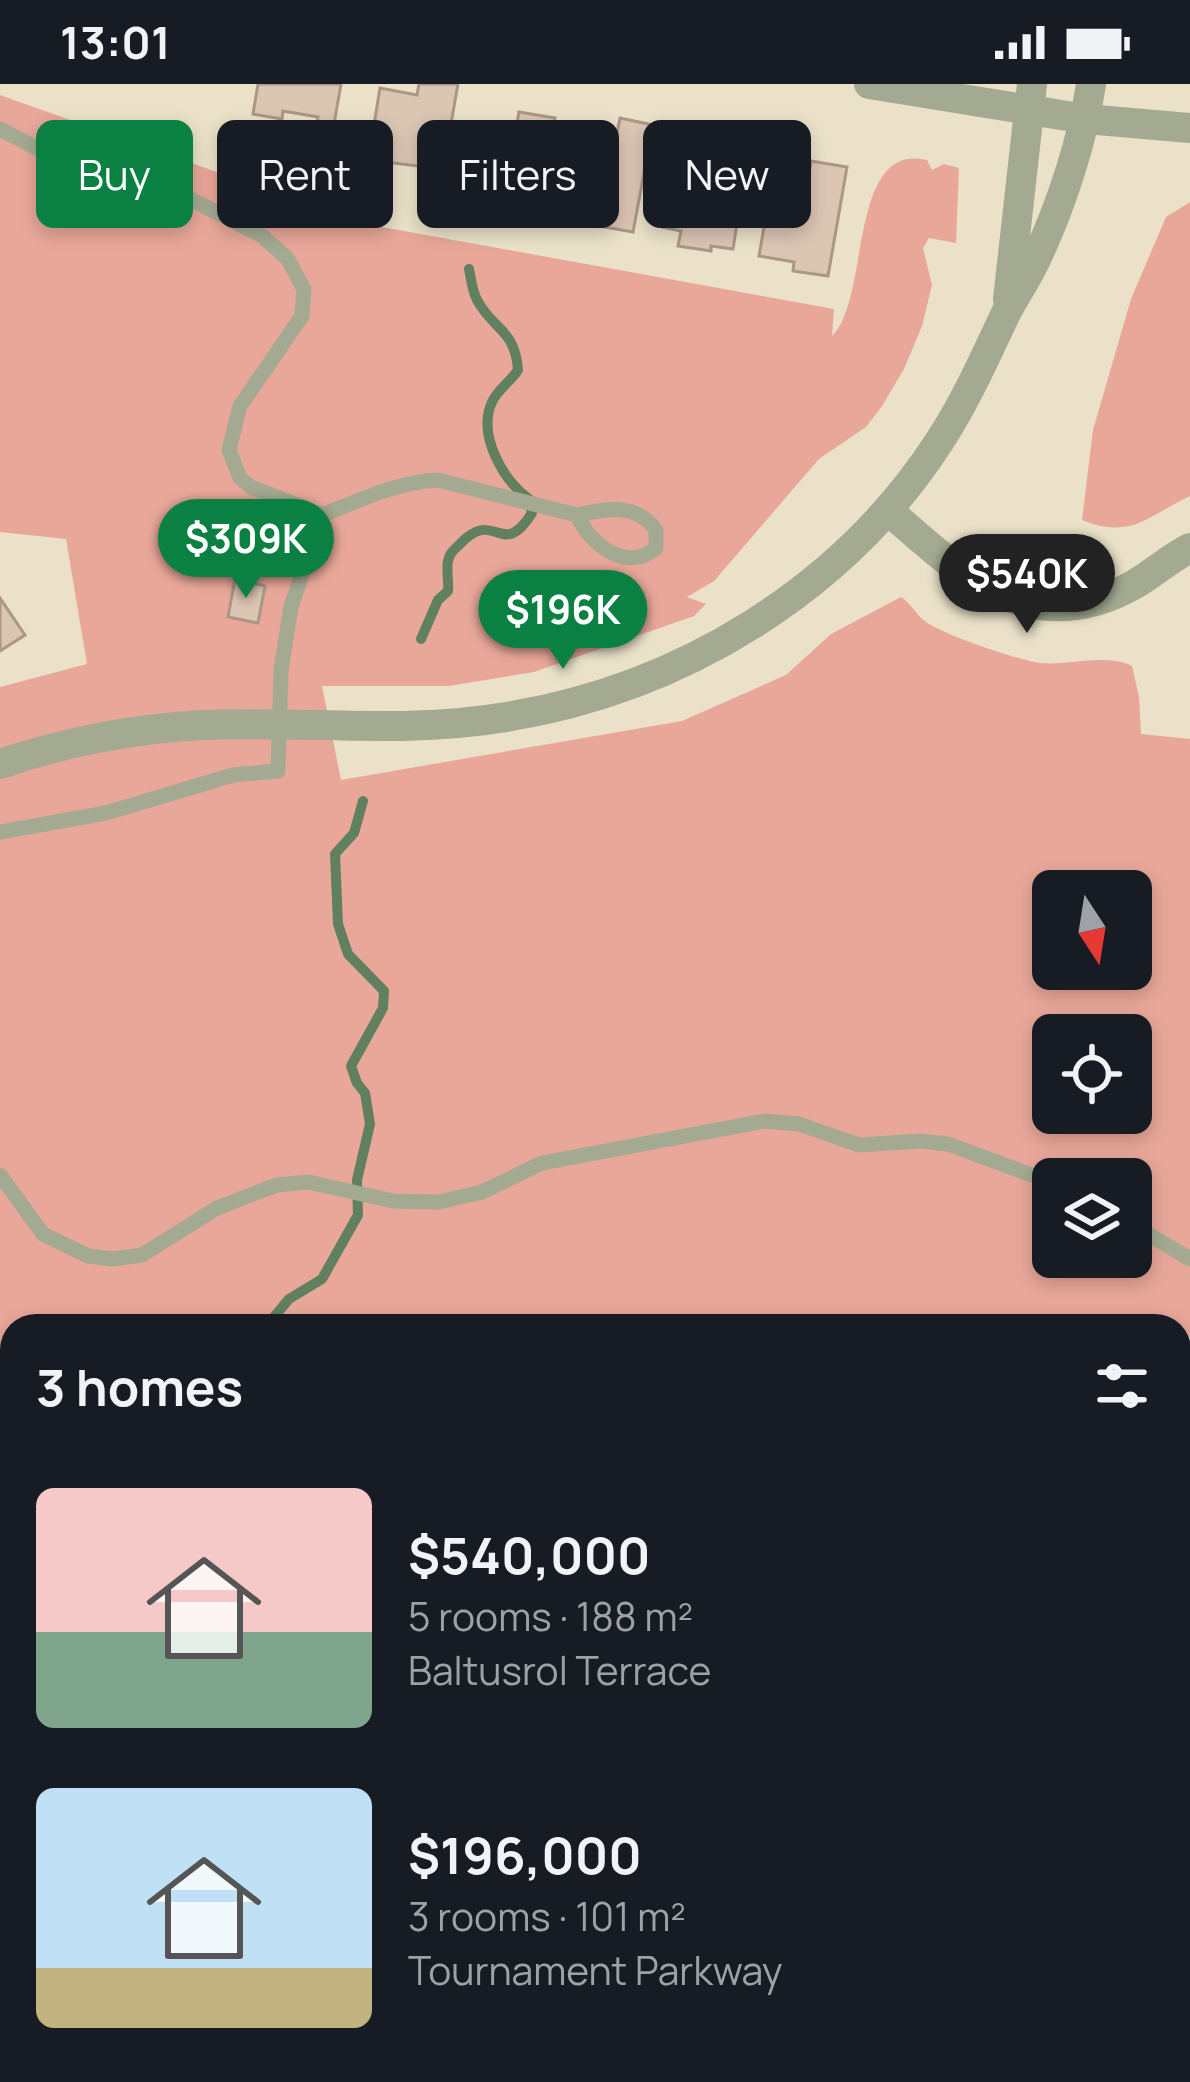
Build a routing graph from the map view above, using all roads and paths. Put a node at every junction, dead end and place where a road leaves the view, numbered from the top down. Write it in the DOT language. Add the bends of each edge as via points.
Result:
graph roads {
  1 [pos="869,84"];
  2 [pos="1091,84"];
  3 [pos="1030,97"];
  4 [pos="1086,119"];
  5 [pos="1190,128"];
  6 [pos="0,129"];
  7 [pos="1007,312"];
  8 [pos="888,510"];
  9 [pos="570,513"];
  10 [pos="322,515"];
  11 [pos="1190,548"];
  12 [pos="280,726"];
  13 [pos="0,764"];
  14 [pos="0,832"];
  15 [pos="0,1175"];
  16 [pos="1032,1176"];
  17 [pos="1152,1236"];
  18 [pos="1190,1259"];
  1 -- 3 [label="street"];
  2 -- 4 [label="street"];
  3 -- 4 [label="street"];
  3 -- 7 [label="street"];
  4 -- 5 [label="street"];
  4 -- 7 [label="street" via="1038,256"];
  6 -- 10 [label="lane" via="54,157 146,176 262,236 287,258 304,289 302,316 240,406 229,450 251,487"];
  7 -- 8 [label="street" via="975,383"];
  8 -- 11 [label="street" via="956,571 1027,603 1101,599"];
  8 -- 12 [label="street" via="841,558 724,643 580,702 438,724"];
  9 -- 9 [label="lane" via="614,554 638,558 656,548 656,530 639,512"];
  9 -- 10 [label="lane" via="438,480"];
  10 -- 12 [label="lane" via="291,607"];
  12 -- 13 [label="street" via="112,736"];
  12 -- 14 [label="lane" via="278,771"];
  15 -- 16 [label="lane" via="43,1234 113,1259 142,1255 217,1208 292,1182 394,1201 460,1198 542,1162 764,1120 859,1145 949,1144"];
  17 -- 18 [label="lane"];
}
